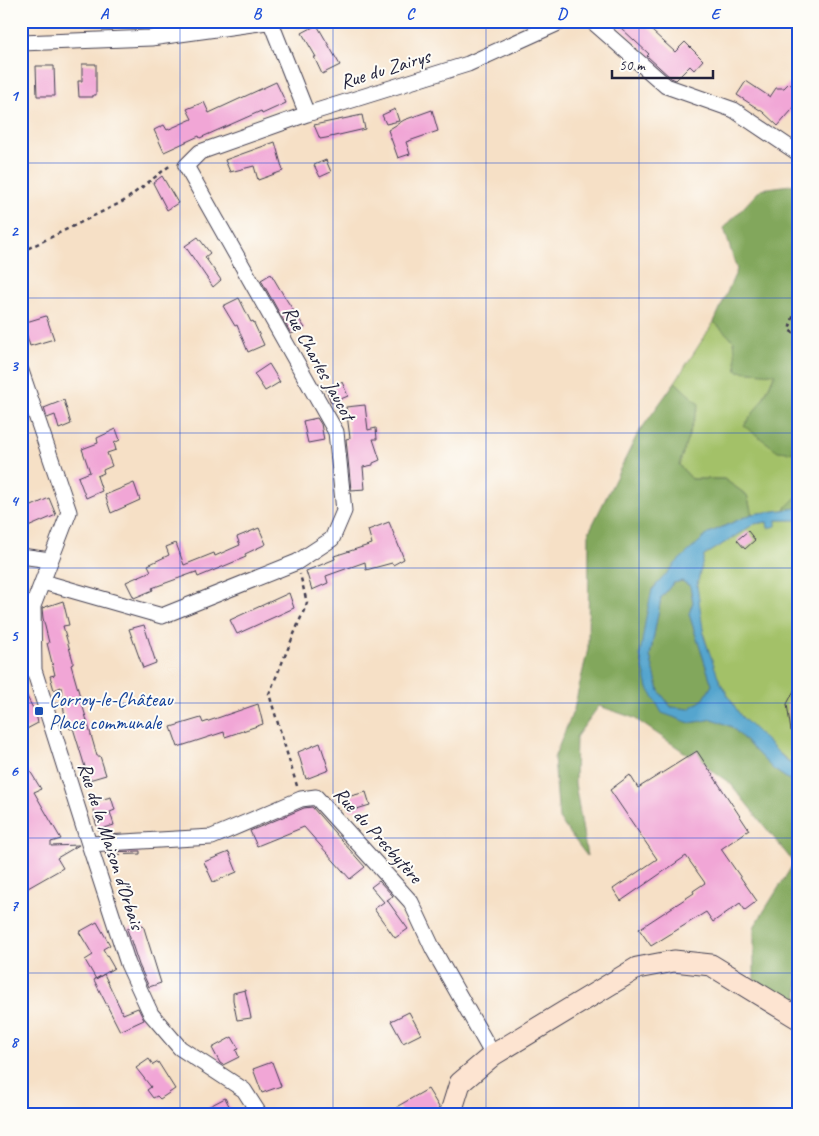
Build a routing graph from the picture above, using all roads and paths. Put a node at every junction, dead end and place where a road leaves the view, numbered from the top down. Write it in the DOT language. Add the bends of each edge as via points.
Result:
graph roads {
  1 [pos="563,21"];
  2 [pos="592,21"];
  3 [pos="272,22"];
  4 [pos="21,43"];
  5 [pos="307,114"];
  6 [pos="798,153"];
  7 [pos="186,166"];
  8 [pos="798,198"];
  9 [pos="798,209"];
  10 [pos="21,252"];
  11 [pos="798,301"];
  12 [pos="798,336"];
  13 [pos="21,371"];
  14 [pos="21,556"];
  15 [pos="50,560"];
  16 [pos="297,562"];
  17 [pos="43,582"];
  18 [pos="28,668"];
  19 [pos="301,799"];
  20 [pos="89,844"];
  21 [pos="798,1018"];
  22 [pos="493,1055"];
  23 [pos="260,1115"];
  24 [pos="450,1115"];
  1 -- 5 [label="street, Rue du Zairys" via="468,64"];
  2 -- 6 [label="street" via="666,86 734,110"];
  3 -- 4 [label="street" via="151,38"];
  3 -- 5 [label="street"];
  5 -- 7 [label="street" via="200,152"];
  7 -- 10 [label="path" via="172,164 124,201"];
  7 -- 16 [label="street, Rue Charles Jaucot" via="336,432 344,511 332,539"];
  8 -- 9 [label="path"];
  11 -- 12 [label="path" via="789,330"];
  13 -- 15 [label="street, Rue de la Maison d'Orbais" via="69,512"];
  14 -- 15 [label="street"];
  15 -- 17 [label="street, Rue de la Maison d'Orbais"];
  16 -- 17 [label="street, Rue Charles Jaucot" via="162,616"];
  16 -- 19 [label="path" via="307,603 268,694"];
  17 -- 18 [label="street, Rue de la Maison d'Orbais" via="33,606"];
  18 -- 20 [label="street, Rue de la Maison d'Orbais"];
  19 -- 20 [label="street, Rue du Presbytère" via="212,837"];
  19 -- 22 [label="street, Rue du Presbytère" via="316,796 411,902 433,949"];
  20 -- 23 [label="street, Rue de la Maison d'Orbais" via="128,964 150,1014 180,1048 244,1090"];
  21 -- 22 [label="street" via="710,965 674,961 637,968"];
  22 -- 24 [label="street" via="460,1083"];
}
